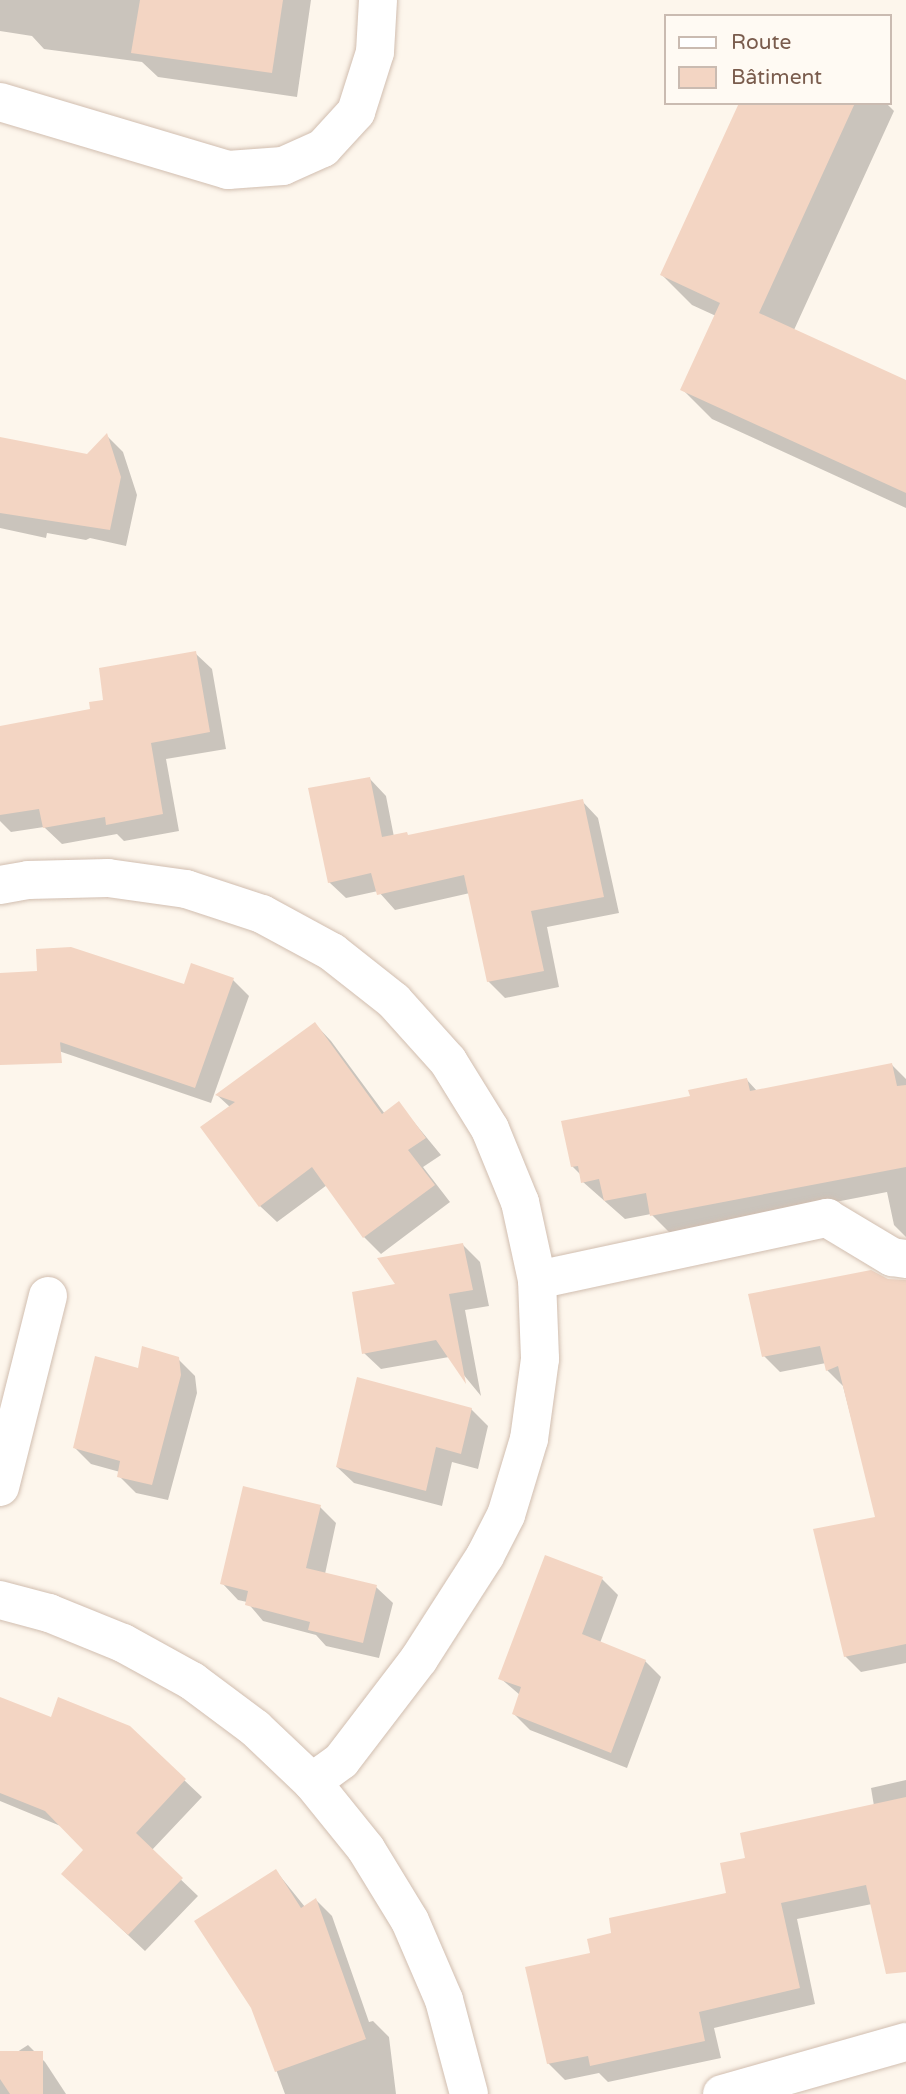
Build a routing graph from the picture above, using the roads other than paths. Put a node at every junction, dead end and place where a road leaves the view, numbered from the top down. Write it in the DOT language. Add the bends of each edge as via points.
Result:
graph roads {
  1 [pos="378,0"];
  2 [pos="0,102"];
  3 [pos="0,886"];
  4 [pos="906,1259"];
  5 [pos="537,1280"];
  6 [pos="48,1296"];
  7 [pos="0,1487"];
  8 [pos="0,1600"];
  9 [pos="312,1782"];
  10 [pos="906,2042"];
  11 [pos="469,2094"];
  12 [pos="722,2094"];
  1 -- 2 [label="street" via="374,52 356,112 323,148 283,166 228,170"];
  3 -- 5 [label="street" via="28,880 108,878 186,889 262,914 332,952 394,1001 462,1083 490,1129 520,1202"];
  4 -- 5 [label="street" via="892,1257 827,1218"];
  5 -- 9 [label="street" via="540,1360 529,1439 506,1515 419,1659 341,1761"];
  6 -- 7 [label="street"];
  8 -- 9 [label="street" via="50,1613 123,1643 192,1681 255,1728"];
  9 -- 11 [label="street" via="366,1849 410,1921 444,2000"];
  10 -- 12 [label="street"];
}
